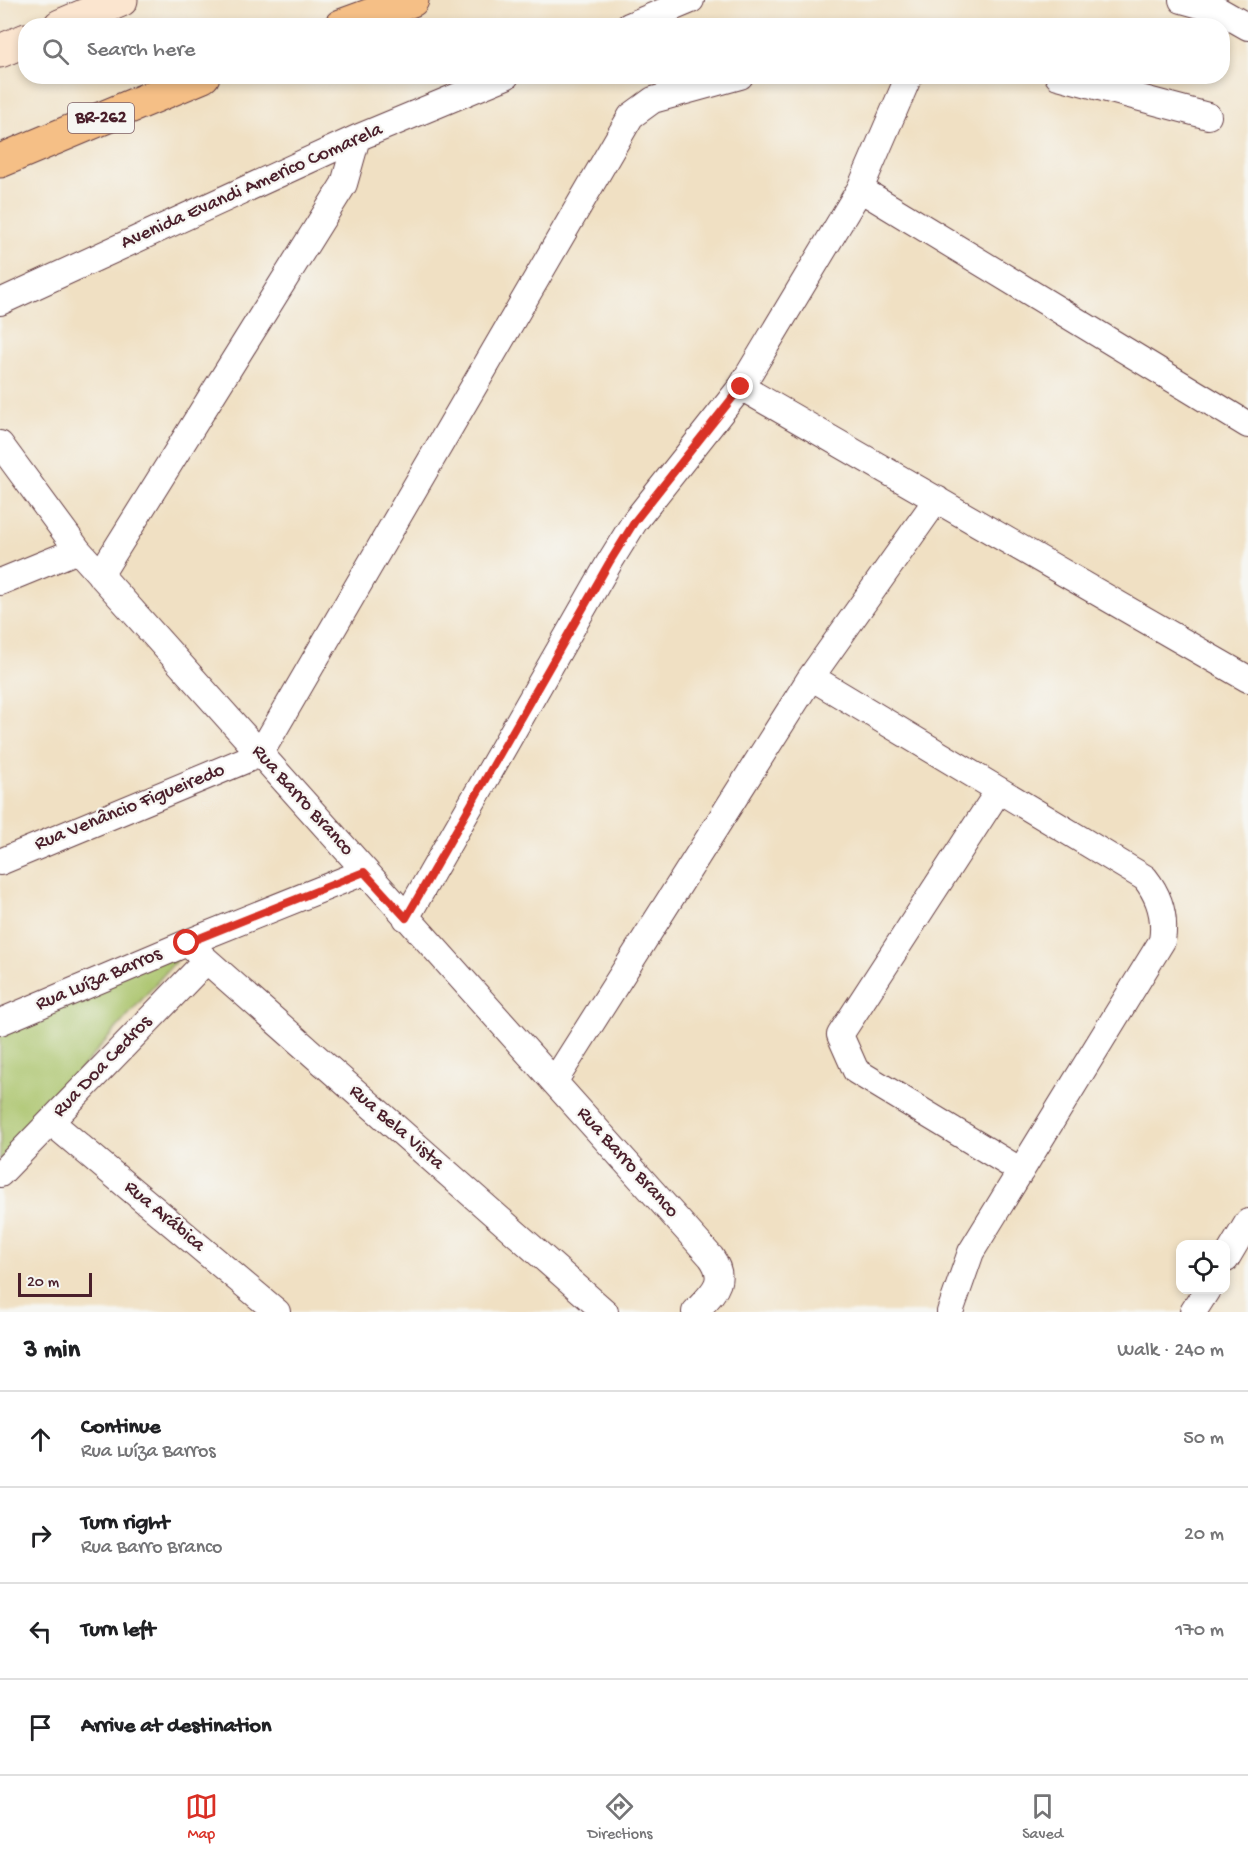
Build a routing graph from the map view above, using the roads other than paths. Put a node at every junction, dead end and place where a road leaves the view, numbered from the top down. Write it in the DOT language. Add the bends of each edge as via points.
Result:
graph roads {
  1 [pos="121,0"];
  2 [pos="412,0"];
  3 [pos="691,0"];
  4 [pos="1182,0"];
  5 [pos="79,18"];
  6 [pos="363,18"];
  7 [pos="648,18"];
  8 [pos="1248,27"];
  9 [pos="18,43"];
  10 [pos="0,51"];
  11 [pos="185,84"];
  12 [pos="487,84"];
  13 [pos="711,84"];
  14 [pos="906,84"];
  15 [pos="1088,84"];
  16 [pos="1208,116"];
  17 [pos="357,138"];
  18 [pos="0,161"];
  19 [pos="860,189"];
  20 [pos="0,302"];
  21 [pos="741,387"];
  22 [pos="1248,425"];
  23 [pos="0,444"];
  24 [pos="937,499"];
  25 [pos="78,550"];
  26 [pos="100,575"];
  27 [pos="0,582"];
  28 [pos="811,677"];
  29 [pos="1248,680"];
  30 [pos="260,754"];
  31 [pos="999,790"];
  32 [pos="0,862"];
  33 [pos="364,872"];
  34 [pos="406,918"];
  35 [pos="187,943"];
  36 [pos="206,961"];
  37 [pos="0,1022"];
  38 [pos="554,1082"];
  39 [pos="51,1122"];
  40 [pos="1021,1172"];
  41 [pos="0,1174"];
  42 [pos="1248,1222"];
  43 [pos="1230,1251"];
  44 [pos="1204,1294"];
  45 [pos="277,1312"];
  46 [pos="605,1312"];
  47 [pos="695,1312"];
  48 [pos="950,1312"];
  49 [pos="1193,1312"];
  1 -- 5 [label="street"];
  2 -- 6 [label="highway"];
  3 -- 7 [label="street"];
  4 -- 8 [label="street" via="1218,10"];
  9 -- 10 [label="street"];
  11 -- 18 [label="highway, BR-262"];
  12 -- 17 [label="street, Avenida Evandi Americo Comarela"];
  13 -- 30 [label="street" via="653,100 631,116"];
  14 -- 19 [label="street"];
  15 -- 16 [label="street"];
  17 -- 20 [label="street, Avenida Evandi Americo Comarela"];
  17 -- 26 [label="street" via="344,184"];
  19 -- 21 [label="street"];
  19 -- 22 [label="street"];
  21 -- 24 [label="street"];
  21 -- 34 [label="street" via="609,563"];
  23 -- 25 [label="street, Rua Barro Branco"];
  24 -- 28 [label="street"];
  24 -- 29 [label="street"];
  25 -- 26 [label="street, Rua Barro Branco"];
  25 -- 27 [label="street"];
  26 -- 30 [label="street, Rua Barro Branco"];
  28 -- 31 [label="street"];
  28 -- 38 [label="street"];
  30 -- 32 [label="street, Rua Venâncio Figueiredo"];
  30 -- 33 [label="street, Rua Barro Branco"];
  31 -- 40 [label="street" via="1145,878 1158,897 1164,919 1162,941"];
  31 -- 40 [label="street" via="840,1035 856,1071"];
  33 -- 34 [label="street, Rua Barro Branco"];
  33 -- 35 [label="street, Rua Luíza Barros"];
  34 -- 38 [label="street, Rua Barro Branco"];
  35 -- 36 [label="street, Rua Bela Vista"];
  35 -- 37 [label="street, Rua Luíza Barros"];
  36 -- 39 [label="street, Rua Doa Cedros"];
  36 -- 46 [label="street, Rua Bela Vista"];
  38 -- 47 [label="street, Rua Barro Branco" via="717,1265 720,1276 716,1289"];
  39 -- 41 [label="street, Rua Doa Cedros"];
  39 -- 45 [label="street, Rua Arábica"];
  40 -- 48 [label="street" via="971,1252"];
  42 -- 43 [label="street"];
  44 -- 49 [label="street"];
}
